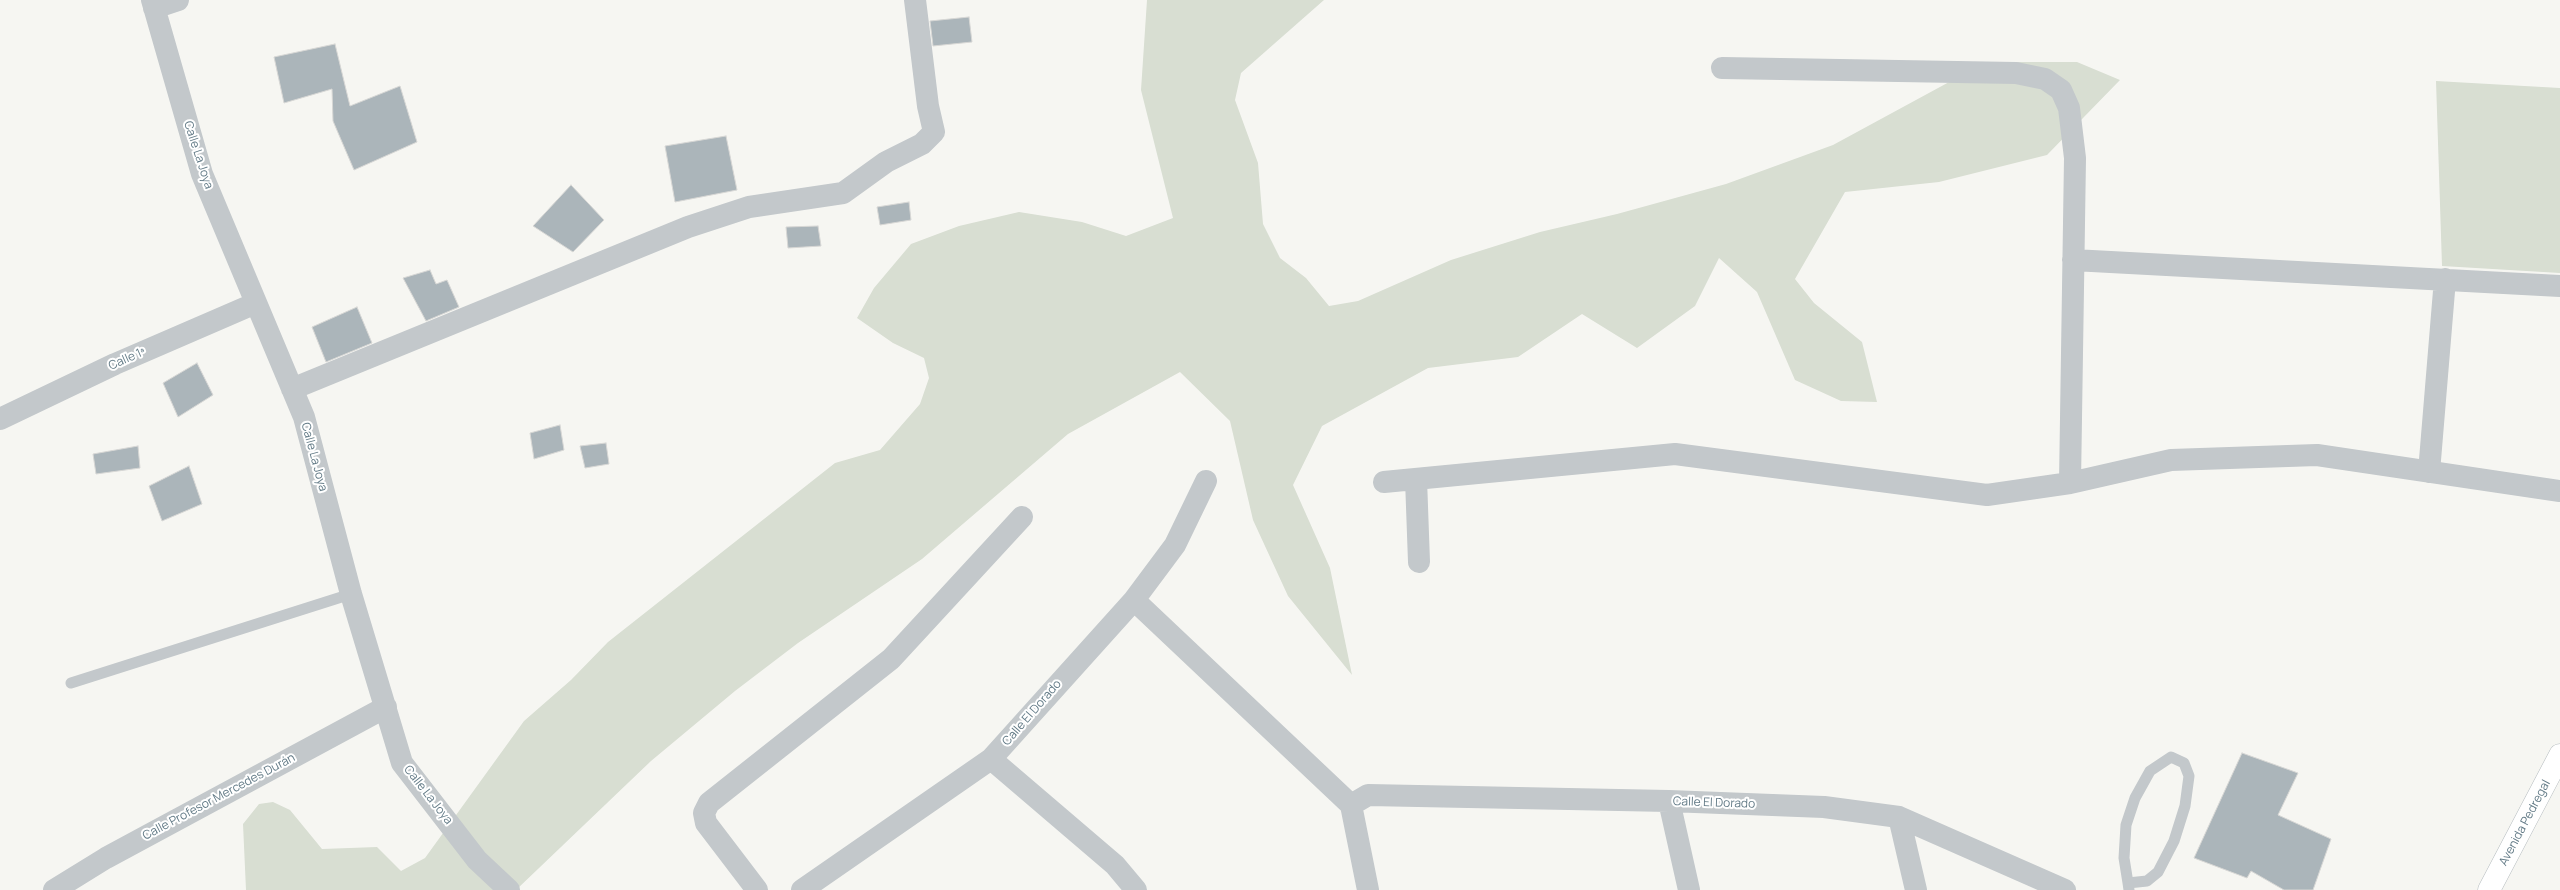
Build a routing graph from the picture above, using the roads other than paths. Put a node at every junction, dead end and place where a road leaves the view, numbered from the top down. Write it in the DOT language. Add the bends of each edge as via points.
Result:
graph roads {
  1 [pos="178,0"];
  2 [pos="915,0"];
  3 [pos="153,4"];
  4 [pos="1722,68"];
  5 [pos="2073,260"];
  6 [pos="2444,279"];
  7 [pos="2560,286"];
  8 [pos="256,302"];
  9 [pos="292,389"];
  10 [pos="0,419"];
  11 [pos="2429,472"];
  12 [pos="1416,479"];
  13 [pos="1206,481"];
  14 [pos="1384,482"];
  15 [pos="2070,483"];
  16 [pos="2560,491"];
  17 [pos="1022,517"];
  18 [pos="1419,562"];
  19 [pos="351,594"];
  20 [pos="1134,600"];
  21 [pos="71,683"];
  22 [pos="386,707"];
  23 [pos="2560,755"];
  24 [pos="992,759"];
  25 [pos="1669,801"];
  26 [pos="1351,805"];
  27 [pos="1899,817"];
  28 [pos="2129,887"];
  29 [pos="54,890"];
  30 [pos="509,890"];
  31 [pos="757,890"];
  32 [pos="802,890"];
  33 [pos="1136,890"];
  34 [pos="1368,890"];
  35 [pos="1689,890"];
  36 [pos="1916,890"];
  37 [pos="2065,890"];
  38 [pos="2489,890"];
  1 -- 3 [label="street"];
  2 -- 9 [label="street" via="928,106 934,132 922,144 886,162 843,193 748,207 688,227"];
  3 -- 8 [label="street, Calle La Joya" via="202,174"];
  4 -- 5 [label="street" via="2016,73 2045,79 2061,90 2070,108 2074,133"];
  5 -- 6 [label="street"];
  5 -- 15 [label="street"];
  6 -- 7 [label="street"];
  6 -- 11 [label="street"];
  8 -- 9 [label="street, Calle La Joya"];
  8 -- 10 [label="street, Calle 1ª" via="115,364"];
  9 -- 19 [label="street, Calle La Joya" via="304,418"];
  11 -- 15 [label="street" via="2317,455 2171,460"];
  11 -- 16 [label="street"];
  12 -- 14 [label="street"];
  12 -- 15 [label="street" via="1675,454 1987,495"];
  12 -- 18 [label="street"];
  13 -- 20 [label="street, Calle El Dorado" via="1175,545"];
  17 -- 31 [label="street" via="891,659 709,803 704,813 706,823"];
  19 -- 21 [label="lane"];
  19 -- 22 [label="street, Calle La Joya"];
  20 -- 24 [label="street, Calle El Dorado"];
  20 -- 26 [label="street"];
  22 -- 29 [label="street, Calle Profesor Mercedes Durán" via="106,858"];
  22 -- 30 [label="street, Calle La Joya" via="402,763 477,860"];
  23 -- 38 [label="main road, Avenida Pedregal"];
  24 -- 32 [label="street, Calle El Dorado"];
  24 -- 33 [label="street" via="1115,865"];
  25 -- 26 [label="street, Calle El Dorado" via="1368,795"];
  25 -- 27 [label="street, Calle El Dorado" via="1824,807"];
  25 -- 35 [label="street"];
  26 -- 34 [label="street"];
  27 -- 36 [label="street"];
  27 -- 37 [label="street, Calle El Dorado"];
  28 -- 28 [label="lane" via="2124,858 2126,826 2136,798 2150,771 2171,757 2184,763 2189,776 2185,806 2174,840 2158,872 2147,881"];
}
